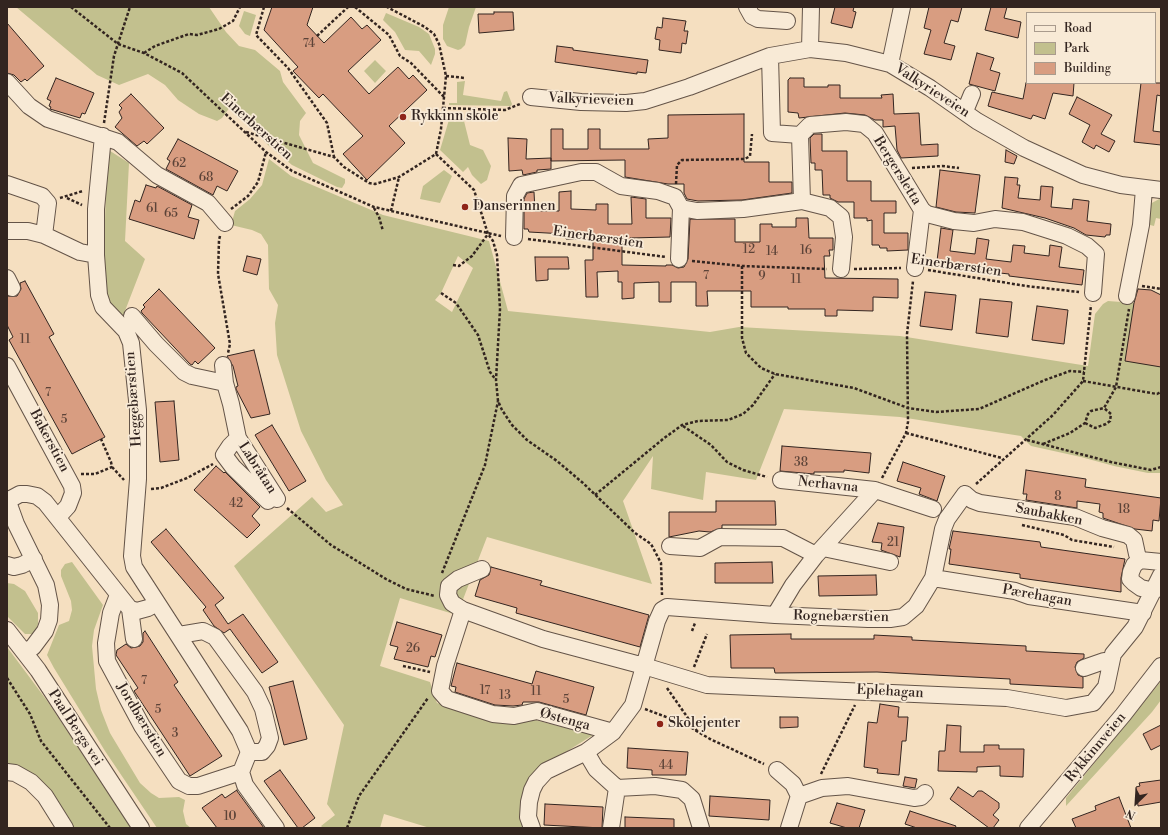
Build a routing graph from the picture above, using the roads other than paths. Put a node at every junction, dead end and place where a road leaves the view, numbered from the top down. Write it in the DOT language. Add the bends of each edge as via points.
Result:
graph roads {
  1 [pos="747,7"];
  2 [pos="811,7"];
  3 [pos="902,7"];
  4 [pos="787,21"];
  5 [pos="810,49"];
  6 [pos="770,56"];
  7 [pos="890,64"];
  8 [pos="7,82"];
  9 [pos="972,94"];
  10 [pos="531,97"];
  11 [pos="965,111"];
  12 [pos="103,136"];
  13 [pos="800,136"];
  14 [pos="7,184"];
  15 [pos="1144,189"];
  16 [pos="1161,190"];
  17 [pos="802,201"];
  18 [pos="678,203"];
  19 [pos="922,210"];
  20 [pos="225,223"];
  21 [pos="7,231"];
  22 [pos="44,235"];
  23 [pos="514,237"];
  24 [pos="96,255"];
  25 [pos="679,259"];
  26 [pos="915,268"];
  27 [pos="841,269"];
  28 [pos="1129,290"];
  29 [pos="1093,293"];
  30 [pos="132,316"];
  31 [pos="131,342"];
  32 [pos="156,344"];
  33 [pos="223,365"];
  34 [pos="7,366"];
  35 [pos="225,383"];
  36 [pos="238,438"];
  37 [pos="781,480"];
  38 [pos="875,490"];
  39 [pos="965,494"];
  40 [pos="7,500"];
  41 [pos="933,509"];
  42 [pos="58,517"];
  43 [pos="670,546"];
  44 [pos="819,552"];
  45 [pos="1138,555"];
  46 [pos="34,559"];
  47 [pos="890,562"];
  48 [pos="1161,562"];
  49 [pos="7,565"];
  50 [pos="482,569"];
  51 [pos="1161,575"];
  52 [pos="932,578"];
  53 [pos="1154,591"];
  54 [pos="118,595"];
  55 [pos="157,603"];
  56 [pos="458,607"];
  57 [pos="130,608"];
  58 [pos="1142,613"];
  59 [pos="775,615"];
  60 [pos="7,630"];
  61 [pos="180,635"];
  62 [pos="134,639"];
  63 [pos="25,652"];
  64 [pos="1110,665"];
  65 [pos="1161,666"];
  66 [pos="650,668"];
  67 [pos="1084,668"];
  68 [pos="613,732"];
  69 [pos="250,752"];
  70 [pos="586,752"];
  71 [pos="777,770"];
  72 [pos="7,772"];
  73 [pos="241,772"];
  74 [pos="617,788"];
  75 [pos="925,792"];
  76 [pos="806,794"];
  77 [pos="65,828"];
  78 [pos="141,828"];
  79 [pos="276,828"];
  80 [pos="532,828"];
  81 [pos="611,828"];
  82 [pos="701,828"];
  83 [pos="789,828"];
  84 [pos="1028,828"];
  1 -- 4 [label="street" via="752,16 758,19"];
  2 -- 5 [label="street"];
  3 -- 7 [label="street"];
  5 -- 6 [label="street, Valkyrieveien"];
  5 -- 7 [label="street, Valkyrieveien" via="846,53"];
  6 -- 10 [label="street, Valkyrieveien" via="646,101 581,102"];
  6 -- 13 [label="street" via="772,133"];
  7 -- 11 [label="street, Valkyrieveien"];
  8 -- 12 [label="street" via="29,106 48,120"];
  9 -- 11 [label="street"];
  11 -- 15 [label="street, Valkyrieveien" via="977,121 1024,148 1083,175"];
  12 -- 20 [label="street" via="118,142 157,175 208,203"];
  12 -- 24 [label="street, Heggebærstien" via="96,209"];
  13 -- 17 [label="street"];
  13 -- 19 [label="street, Bergersletta" via="810,126 846,122 864,124 875,133"];
  14 -- 22 [label="street" via="42,196 48,203"];
  15 -- 16 [label="street, Valkyrieveien"];
  15 -- 28 [label="street" via="1141,225"];
  17 -- 18 [label="street" via="743,209 697,211"];
  17 -- 27 [label="street" via="830,208 842,217 844,237"];
  18 -- 23 [label="street" via="658,190 621,186 596,172 581,172 521,185 515,196"];
  18 -- 25 [label="street"];
  19 -- 26 [label="street"];
  19 -- 29 [label="street, Bergersletta" via="927,214 954,221 974,223 995,219 1023,222 1087,246 1096,254"];
  21 -- 22 [label="street" via="28,231"];
  22 -- 24 [label="street" via="80,252"];
  24 -- 31 [label="street, Heggebærstien" via="99,295 103,307 126,331"];
  30 -- 32 [label="street"];
  31 -- 32 [label="street"];
  31 -- 55 [label="street, Heggebærstien" via="138,410 137,488 132,556 134,567"];
  32 -- 35 [label="street" via="184,372"];
  33 -- 35 [label="street, Labråtan"];
  34 -- 42 [label="street, Bakerstien" via="72,486 73,493 68,506"];
  35 -- 36 [label="street, Labråtan"];
  36 -- 36 [label="street, Labråtan" via="272,500 233,467 224,455"];
  37 -- 38 [label="street, Nerhavna"];
  38 -- 41 [label="street, Nerhavna"];
  38 -- 44 [label="street, Nerhavna"];
  39 -- 45 [label="street, Saubakken" via="980,503 1075,517 1128,535 1134,540"];
  39 -- 52 [label="street, Rognebærstien" via="943,529"];
  40 -- 42 [label="street" via="20,494 37,496"];
  40 -- 46 [label="street"];
  42 -- 54 [label="street"];
  43 -- 44 [label="street" via="700,548 720,537 783,538"];
  44 -- 47 [label="street"];
  44 -- 59 [label="street, Nerhavna" via="793,585"];
  45 -- 48 [label="street"];
  45 -- 53 [label="street" via="1130,579 1141,588"];
  46 -- 49 [label="street" via="14,567"];
  46 -- 63 [label="street" via="46,584 50,604 49,620 40,638"];
  50 -- 56 [label="street" via="458,579 449,586 448,595"];
  51 -- 53 [label="street"];
  52 -- 58 [label="street, Pærehagan"];
  52 -- 59 [label="street, Rognebærstien" via="916,606 903,617 868,619"];
  53 -- 58 [label="street"];
  54 -- 57 [label="street"];
  54 -- 73 [label="street, Jordbærstien" via="110,613 106,661 142,726 179,781 189,786 198,786"];
  55 -- 57 [label="street" via="137,611"];
  55 -- 61 [label="street, Heggebærstien"];
  56 -- 66 [label="street" via="543,639"];
  56 -- 68 [label="street, Østenga" via="440,691 447,699 493,714 514,716 537,711"];
  57 -- 62 [label="street"];
  58 -- 64 [label="street" via="1135,627 1113,654"];
  59 -- 66 [label="street, Rognebærstien" via="667,607 662,610 656,621"];
  60 -- 63 [label="street, Paal Bergs vei"];
  61 -- 69 [label="street, Heggebærstien" via="240,731"];
  61 -- 69 [label="street" via="203,631 215,637 255,692 263,709 270,738 262,752"];
  63 -- 78 [label="street, Paal Bergs vei"];
  64 -- 66 [label="street, Eplehagan" via="1106,687 1093,703 1066,708 1007,698 707,685"];
  64 -- 67 [label="street" via="1104,661"];
  65 -- 84 [label="street, Rykkinnveien"];
  66 -- 68 [label="street" via="633,705"];
  68 -- 70 [label="street"];
  69 -- 73 [label="street"];
  70 -- 74 [label="street" via="596,769"];
  70 -- 80 [label="street" via="546,771 536,782 529,802 528,817"];
  71 -- 76 [label="street"];
  72 -- 77 [label="street" via="15,773 30,782 45,796"];
  73 -- 79 [label="street" via="246,788"];
  74 -- 81 [label="street"];
  74 -- 82 [label="street" via="655,786 682,790 692,799"];
  75 -- 76 [label="street" via="922,797 914,798 848,786 834,786"];
  76 -- 83 [label="street"];
}
